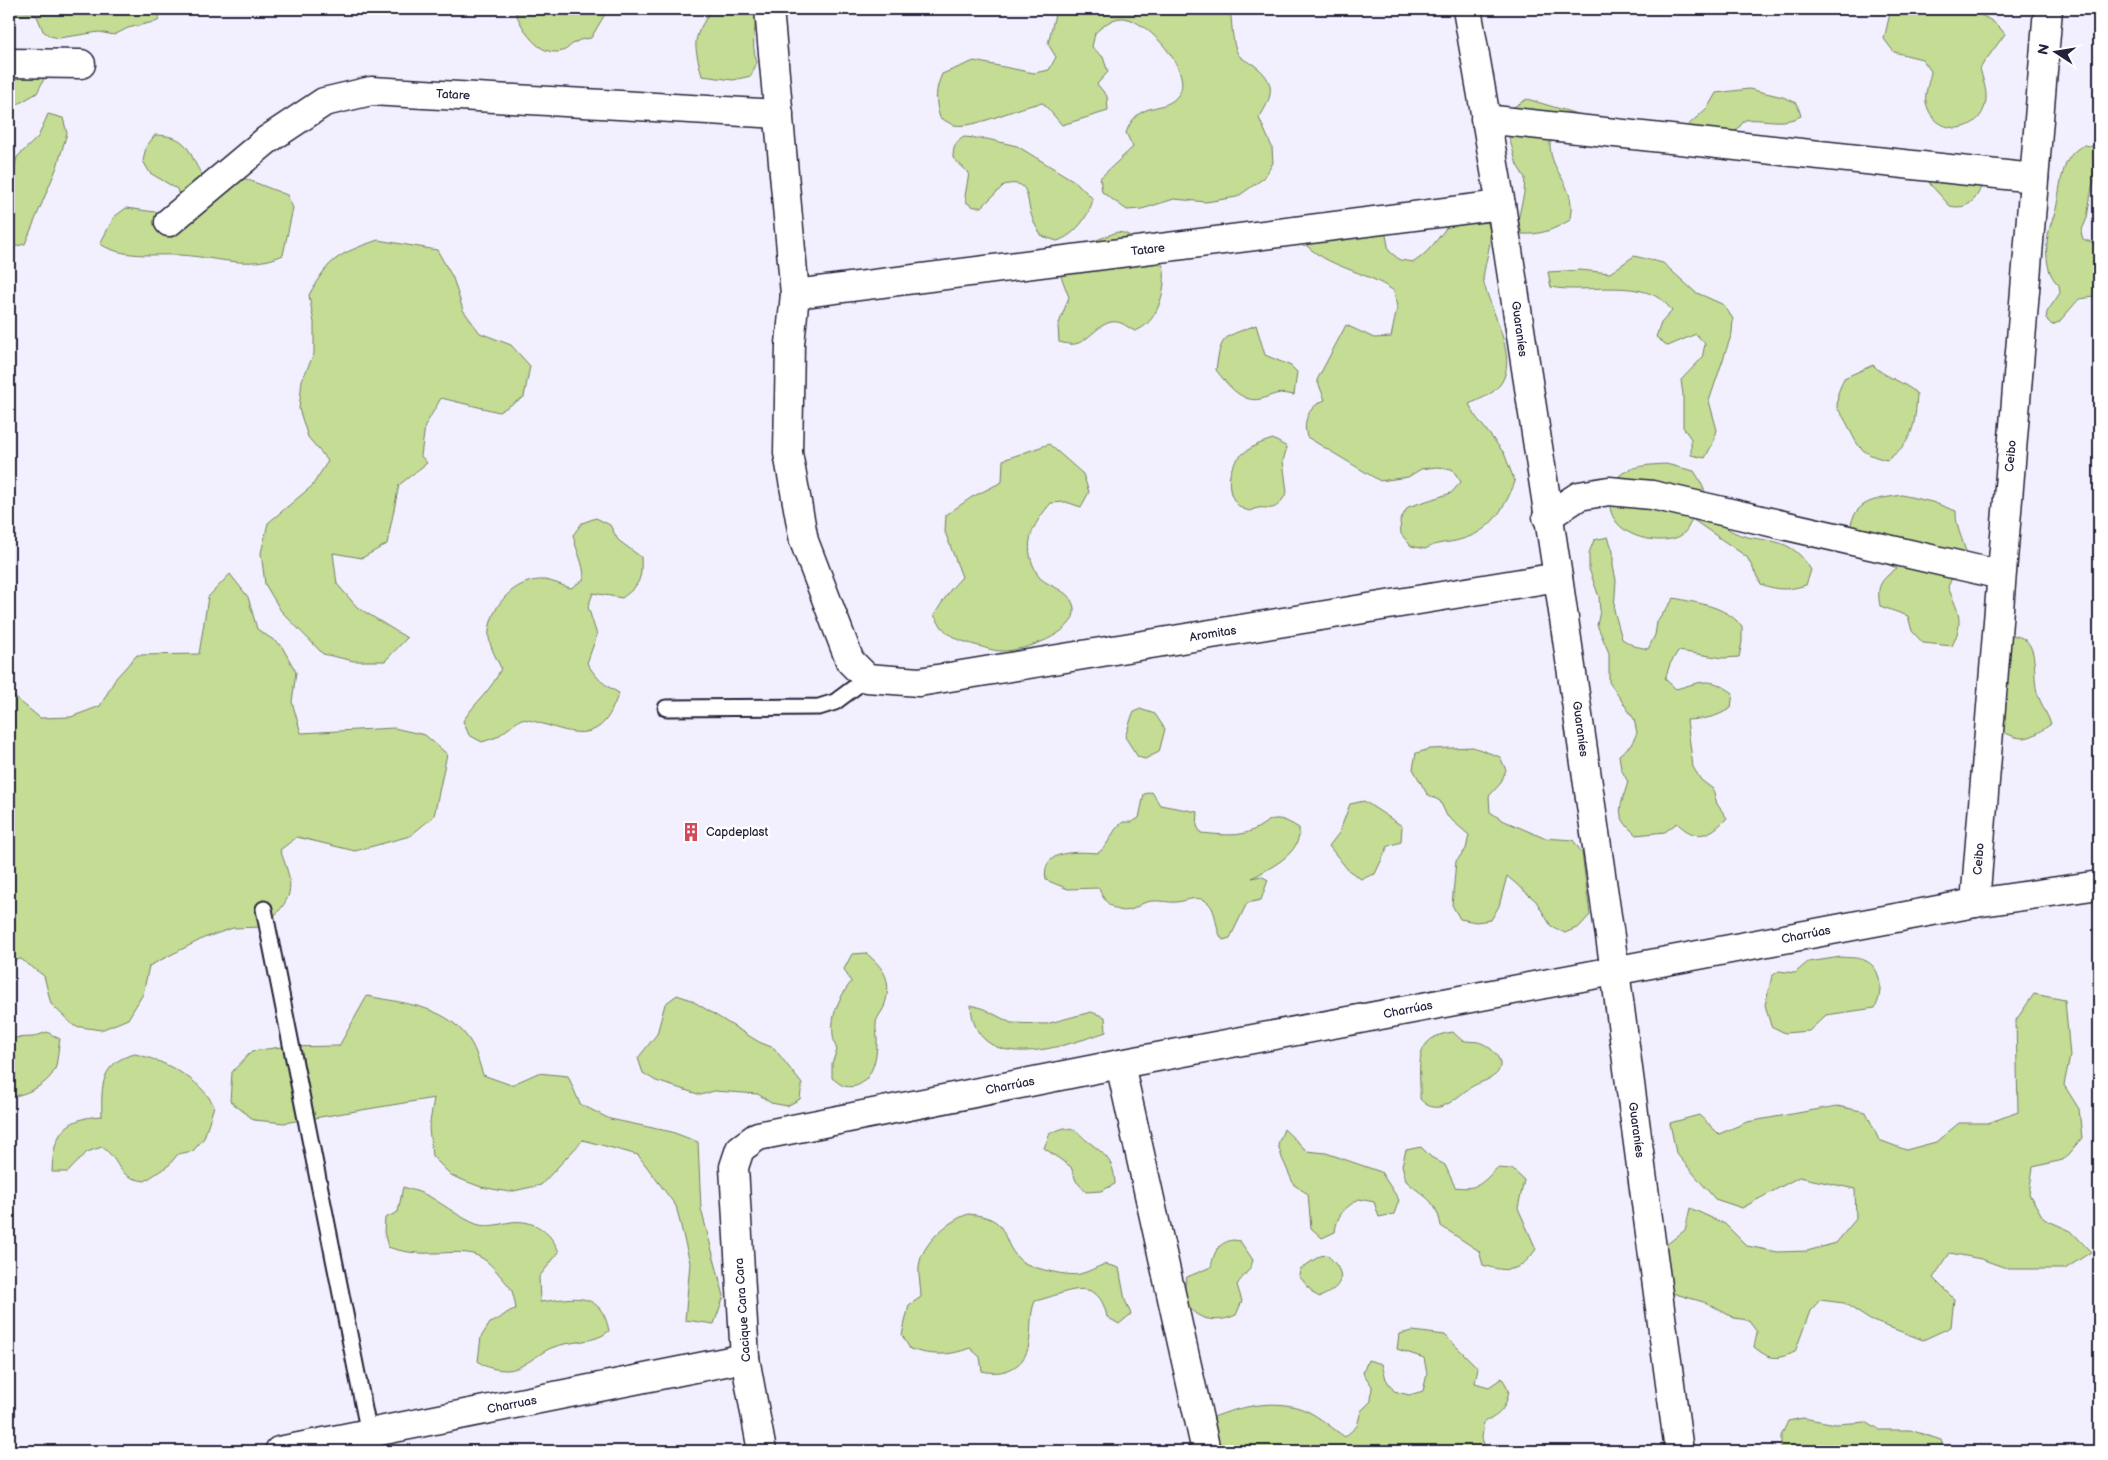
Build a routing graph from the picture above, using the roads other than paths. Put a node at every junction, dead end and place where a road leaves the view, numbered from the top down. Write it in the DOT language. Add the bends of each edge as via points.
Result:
graph roads {
  1 [pos="769,9"];
  2 [pos="1467,9"];
  3 [pos="2048,9"];
  4 [pos="9,63"];
  5 [pos="82,64"];
  6 [pos="779,114"];
  7 [pos="1486,119"];
  8 [pos="2034,178"];
  9 [pos="1501,205"];
  10 [pos="169,222"];
  11 [pos="795,294"];
  12 [pos="1547,517"];
  13 [pos="2001,575"];
  14 [pos="1558,577"];
  15 [pos="867,678"];
  16 [pos="666,708"];
  17 [pos="2099,886"];
  18 [pos="1975,903"];
  19 [pos="264,909"];
  20 [pos="1615,971"];
  21 [pos="1120,1064"];
  22 [pos="734,1167"];
  23 [pos="745,1358"];
  24 [pos="371,1443"];
  25 [pos="279,1451"];
  26 [pos="762,1451"];
  27 [pos="1206,1451"];
  28 [pos="1679,1451"];
  1 -- 6 [label="street"];
  2 -- 7 [label="street, Guaraníes"];
  3 -- 8 [label="street, Ceibo"];
  4 -- 5 [label="street"];
  6 -- 10 [label="street, Tatare" via="371,91 324,102 267,140"];
  6 -- 11 [label="street"];
  7 -- 8 [label="street"];
  7 -- 9 [label="street, Guaraníes"];
  8 -- 13 [label="street, Ceibo"];
  9 -- 11 [label="street, Tatare"];
  9 -- 12 [label="street, Guaraníes"];
  11 -- 15 [label="street" via="790,344 788,453 804,541 850,662"];
  12 -- 13 [label="street" via="1579,496 1609,491 1652,495"];
  12 -- 14 [label="street, Guaraníes"];
  13 -- 18 [label="street, Ceibo"];
  14 -- 15 [label="street, Aromitas" via="919,682"];
  14 -- 20 [label="street, Guaraníes"];
  15 -- 16 [label="lane" via="835,702 819,707"];
  17 -- 18 [label="street, Charrúas"];
  18 -- 20 [label="street, Charrúas"];
  19 -- 24 [label="lane"];
  20 -- 21 [label="street, Charrúas"];
  20 -- 28 [label="street, Guaraníes"];
  21 -- 22 [label="street, Charrúas" via="758,1136 740,1149"];
  21 -- 27 [label="street"];
  22 -- 23 [label="street, Cacique Cara Cara"];
  23 -- 24 [label="street, Charruas"];
  23 -- 26 [label="street, Cacique Cara Cara"];
  24 -- 25 [label="street, Charruas"];
}
